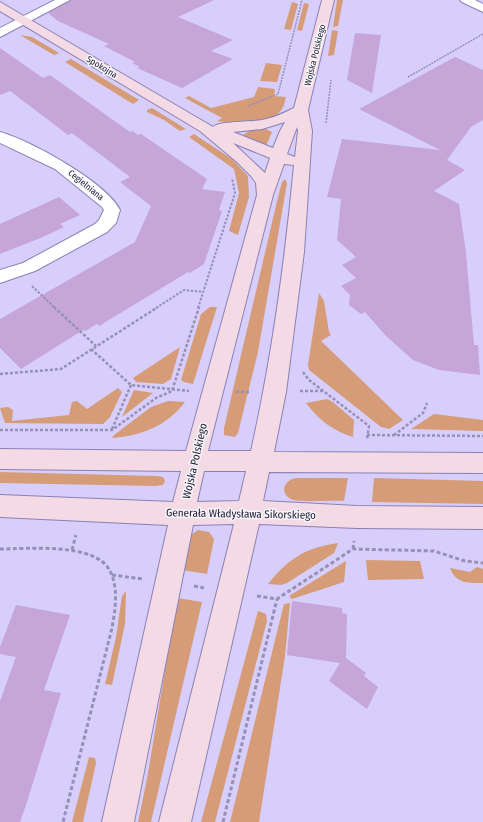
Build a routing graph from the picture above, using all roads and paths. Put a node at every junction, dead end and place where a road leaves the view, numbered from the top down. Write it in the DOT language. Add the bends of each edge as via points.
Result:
graph roads {
  1 [pos="64,0"];
  2 [pos="302,0"];
  3 [pos="328,0"];
  4 [pos="466,0"];
  5 [pos="0,6"];
  6 [pos="483,8"];
  7 [pos="24,20"];
  8 [pos="0,33"];
  9 [pos="483,34"];
  10 [pos="408,77"];
  11 [pos="328,99"];
  12 [pos="244,108"];
  13 [pos="301,110"];
  14 [pos="205,128"];
  15 [pos="326,128"];
  16 [pos="0,137"];
  17 [pos="279,155"];
  18 [pos="302,165"];
  19 [pos="231,176"];
  20 [pos="265,195"];
  21 [pos="17,272"];
  22 [pos="0,277"];
  23 [pos="204,292"];
  24 [pos="96,346"];
  25 [pos="91,349"];
  26 [pos="303,369"];
  27 [pos="0,374"];
  28 [pos="131,385"];
  29 [pos="172,391"];
  30 [pos="427,403"];
  31 [pos="369,426"];
  32 [pos="0,430"];
  33 [pos="112,430"];
  34 [pos="367,435"];
  35 [pos="394,435"];
  36 [pos="483,436"];
  37 [pos="0,459"];
  38 [pos="194,462"];
  39 [pos="260,462"];
  40 [pos="483,463"];
  41 [pos="0,506"];
  42 [pos="249,512"];
  43 [pos="182,514"];
  44 [pos="483,518"];
  45 [pos="0,549"];
  46 [pos="483,563"];
  47 [pos="63,822"];
  48 [pos="118,822"];
  49 [pos="174,822"];
  50 [pos="222,822"];
  1 -- 7 [label="street"];
  2 -- 12 [label="path" via="278,94"];
  3 -- 13 [label="main road, Wojska Polskiego"];
  4 -- 6 [label="street"];
  5 -- 7 [label="main road, Spokojna"];
  7 -- 8 [label="street"];
  7 -- 14 [label="main road, Spokojna"];
  9 -- 10 [label="path"];
  11 -- 15 [label="path"];
  13 -- 14 [label="main road" via="286,118 258,126"];
  13 -- 17 [label="main road, Wojska Polskiego" via="287,131"];
  13 -- 18 [label="main road, Wojska Polskiego" via="305,131"];
  14 -- 17 [label="main road, Spokojna"];
  14 -- 20 [label="main road, Spokojna" via="258,173 264,184"];
  16 -- 21 [label="street, Cegielniana" via="61,166 109,204 112,210 108,223 101,228"];
  17 -- 18 [label="main road, Spokojna"];
  17 -- 20 [label="main road, Wojska Polskiego"];
  18 -- 39 [label="main road, Wojska Polskiego" via="293,268 275,392"];
  19 -- 23 [label="path" via="235,193"];
  20 -- 38 [label="main road, Wojska Polskiego"];
  21 -- 22 [label="street, Cegielniana"];
  21 -- 24 [label="path"];
  23 -- 24 [label="path" via="184,290"];
  23 -- 29 [label="path"];
  24 -- 25 [label="path"];
  25 -- 27 [label="path" via="61,369"];
  25 -- 28 [label="path"];
  26 -- 31 [label="path" via="309,380"];
  28 -- 29 [label="path"];
  28 -- 33 [label="path"];
  29 -- 33 [label="path" via="156,398"];
  30 -- 35 [label="path" via="423,413"];
  32 -- 33 [label="path"];
  34 -- 35 [label="path"];
  35 -- 36 [label="path"];
  37 -- 38 [label="main road"];
  38 -- 39 [label="main road"];
  38 -- 43 [label="main road, Wojska Polskiego"];
  39 -- 40 [label="main road"];
  39 -- 42 [label="main road, Wojska Polskiego"];
  41 -- 43 [label="main road, Generała Władysława Sikorskiego"];
  42 -- 43 [label="main road, Generała Władysława Sikorskiego"];
  42 -- 44 [label="main road, Generała Władysława Sikorskiego" via="357,517"];
  42 -- 49 [label="main road, Wojska Polskiego"];
  43 -- 48 [label="main road, Wojska Polskiego"];
  45 -- 47 [label="path" via="72,550 98,559 107,566 113,580 112,626"];
  46 -- 50 [label="path" via="434,551 353,549 277,599"];
}
